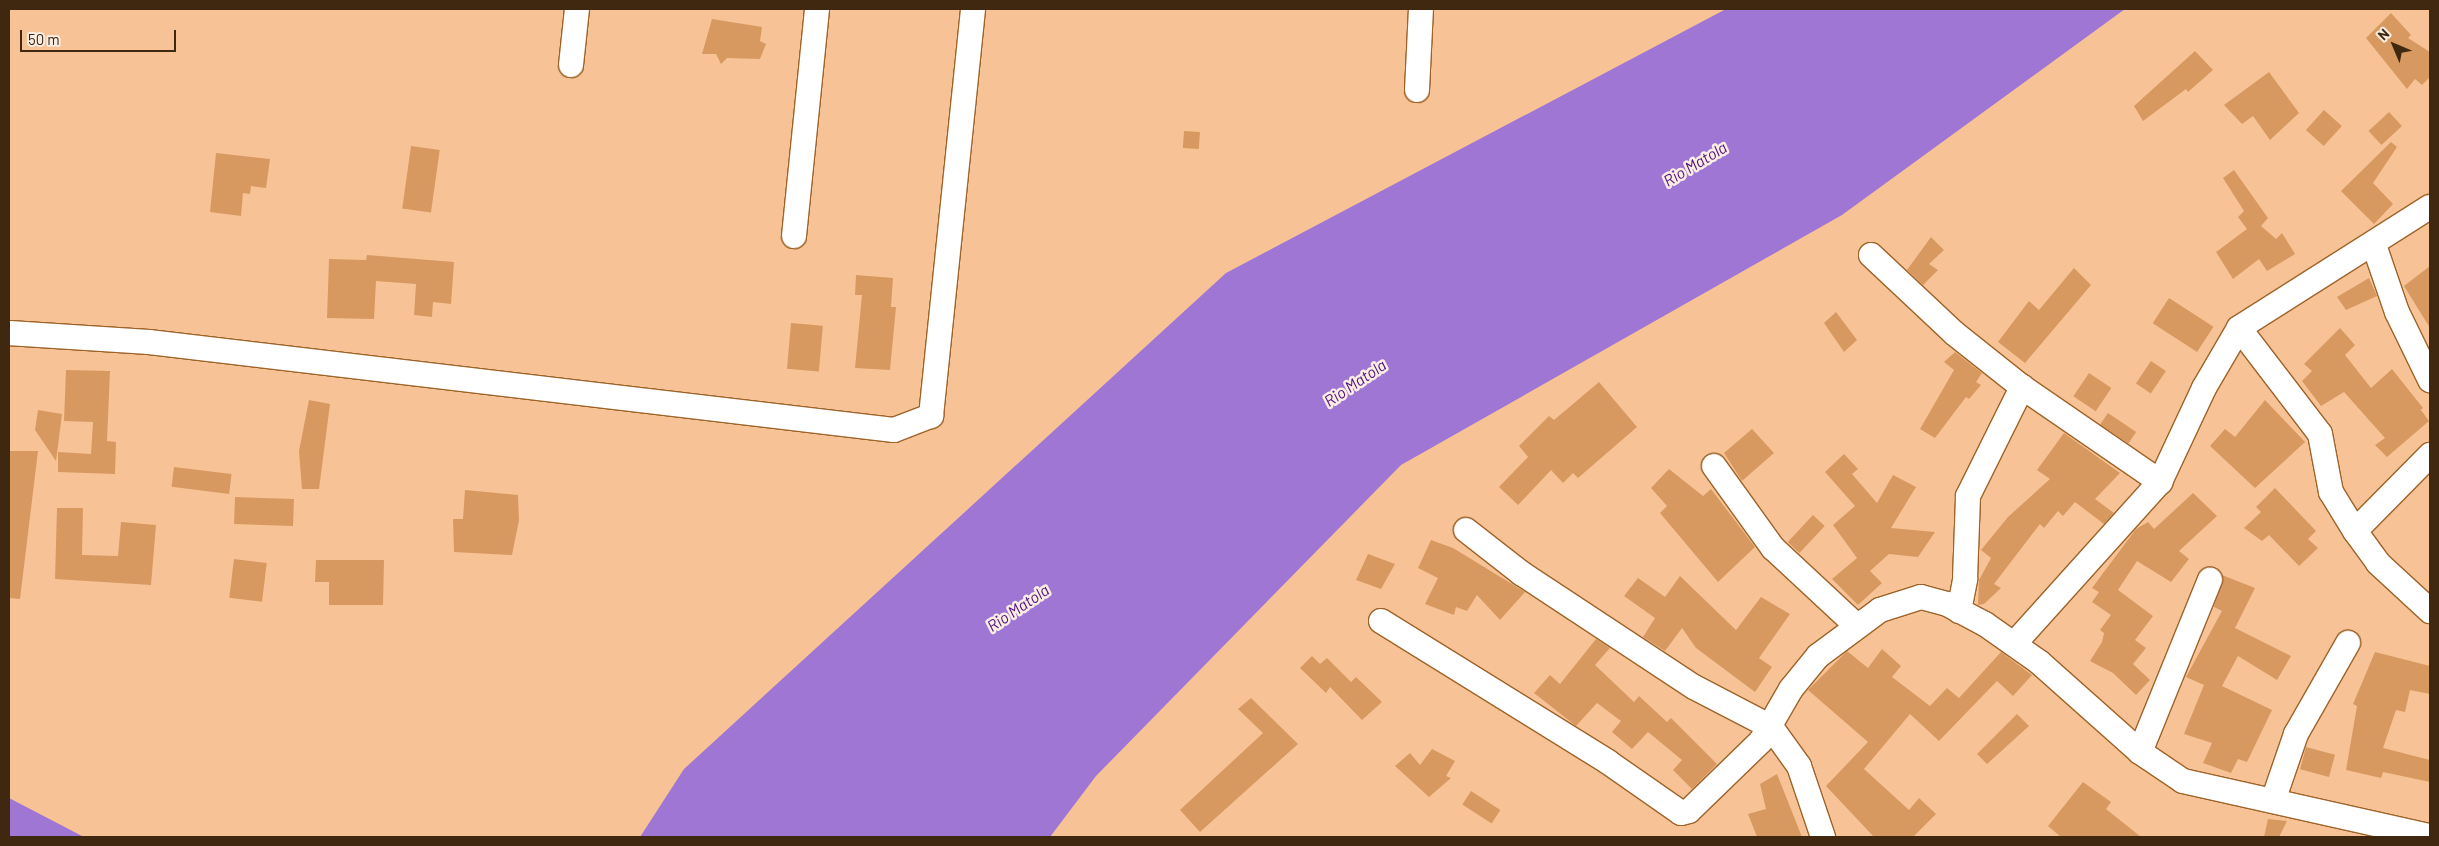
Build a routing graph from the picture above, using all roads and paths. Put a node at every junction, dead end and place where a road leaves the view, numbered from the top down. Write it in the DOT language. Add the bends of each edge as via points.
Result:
graph roads {
  1 [pos="577,9"];
  2 [pos="816,9"];
  3 [pos="973,9"];
  4 [pos="1421,9"];
  5 [pos="571,65"];
  6 [pos="1417,90"];
  7 [pos="2430,207"];
  8 [pos="794,236"];
  9 [pos="2374,245"];
  10 [pos="1871,255"];
  11 [pos="2239,328"];
  12 [pos="9,333"];
  13 [pos="2430,380"];
  14 [pos="2022,387"];
  15 [pos="2430,456"];
  16 [pos="1714,466"];
  17 [pos="2160,482"];
  18 [pos="1466,530"];
  19 [pos="2355,531"];
  20 [pos="2210,580"];
  21 [pos="1959,611"];
  22 [pos="2430,611"];
  23 [pos="1381,621"];
  24 [pos="1856,625"];
  25 [pos="2348,643"];
  26 [pos="2014,644"];
  27 [pos="1771,727"];
  28 [pos="2140,752"];
  29 [pos="2274,798"];
  30 [pos="1826,834"];
  31 [pos="2430,836"];
  1 -- 5 [label="street"];
  2 -- 8 [label="street"];
  3 -- 12 [label="street" via="931,416 894,430 149,342"];
  4 -- 6 [label="street"];
  7 -- 9 [label="street"];
  9 -- 11 [label="street"];
  9 -- 13 [label="street" via="2397,312"];
  10 -- 14 [label="street" via="1954,333"];
  11 -- 17 [label="street" via="2204,388"];
  11 -- 19 [label="street" via="2320,434 2331,492"];
  14 -- 17 [label="street"];
  14 -- 21 [label="street" via="1968,496 1965,580"];
  15 -- 19 [label="street"];
  16 -- 24 [label="street" via="1773,548"];
  17 -- 26 [label="street"];
  18 -- 27 [label="street" via="1529,578 1694,687"];
  19 -- 22 [label="street" via="2378,563"];
  20 -- 28 [label="street"];
  21 -- 24 [label="street" via="1936,600 1907,598"];
  21 -- 26 [label="street"];
  23 -- 27 [label="street" via="1608,762 1674,811 1689,811"];
  24 -- 27 [label="street" via="1818,656 1791,689"];
  25 -- 29 [label="street" via="2296,734"];
  26 -- 28 [label="street"];
  27 -- 30 [label="street" via="1799,766"];
  28 -- 29 [label="street" via="2183,781 2213,791"];
  29 -- 31 [label="street"];
}
